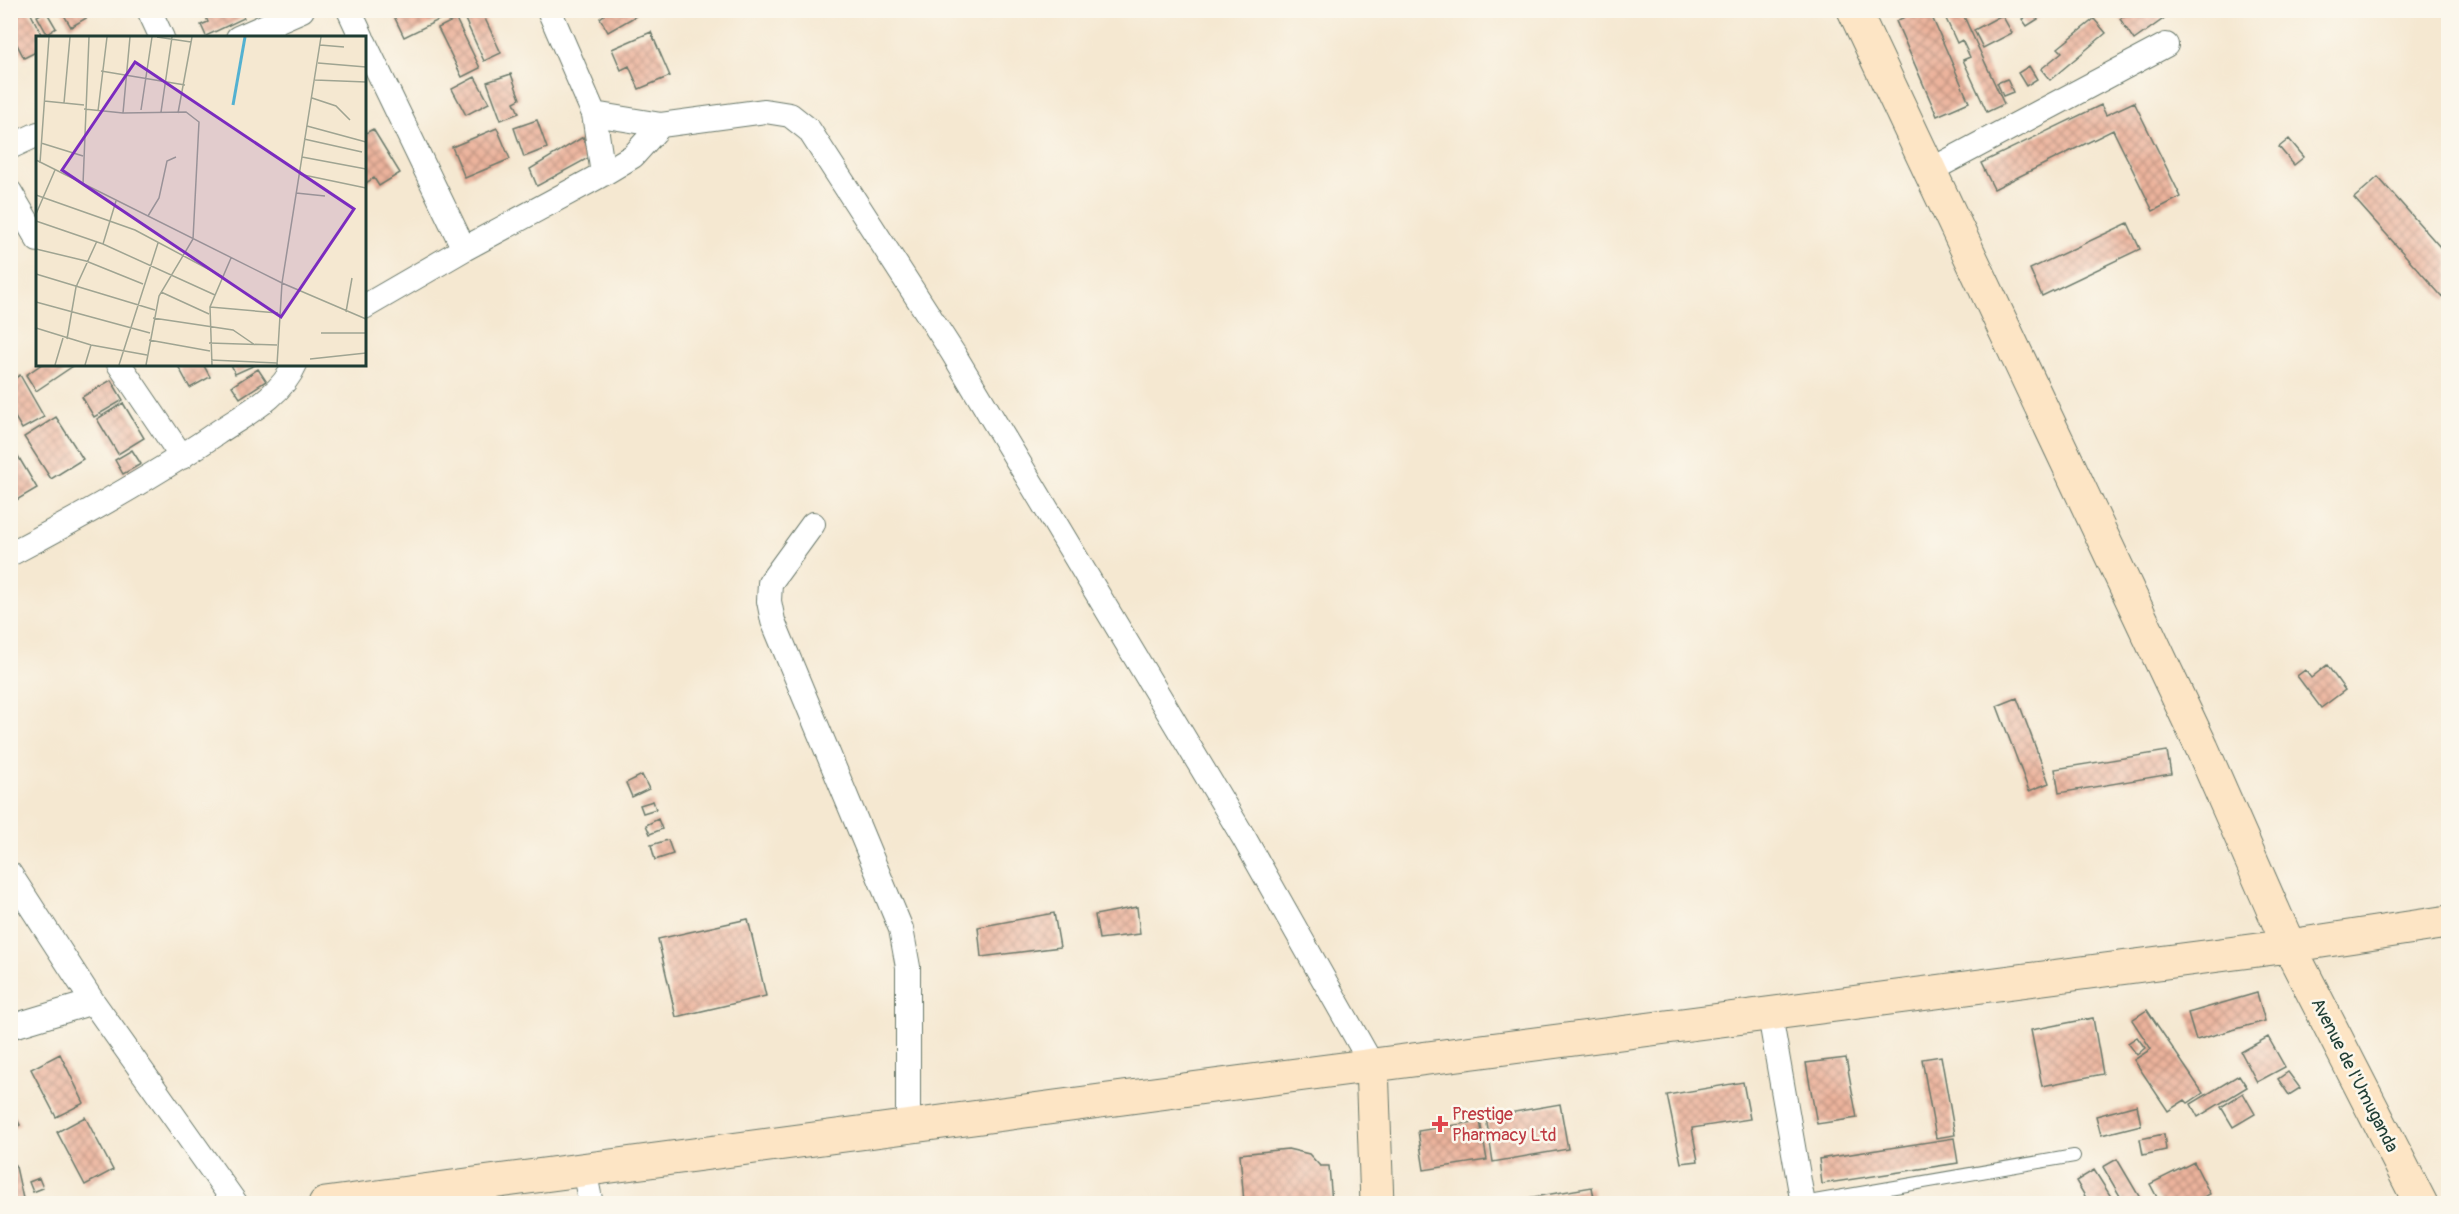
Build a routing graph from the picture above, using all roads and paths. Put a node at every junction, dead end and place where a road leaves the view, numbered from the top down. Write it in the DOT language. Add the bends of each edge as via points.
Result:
graph roads {
  1 [pos="149,10"];
  2 [pos="302,10"];
  3 [pos="349,10"];
  4 [pos="549,10"];
  5 [pos="1860,12"];
  6 [pos="161,36"];
  7 [pos="243,36"];
  8 [pos="361,36"];
  9 [pos="2166,45"];
  10 [pos="366,46"];
  11 [pos="594,114"];
  12 [pos="661,125"];
  13 [pos="36,135"];
  14 [pos="10,147"];
  15 [pos="1931,170"];
  16 [pos="603,174"];
  17 [pos="10,192"];
  18 [pos="36,237"];
  19 [pos="464,249"];
  20 [pos="366,306"];
  21 [pos="120,366"];
  22 [pos="294,366"];
  23 [pos="183,457"];
  24 [pos="813,524"];
  25 [pos="10,554"];
  26 [pos="10,874"];
  27 [pos="2448,922"];
  28 [pos="2289,946"];
  29 [pos="93,1002"];
  30 [pos="1770,1015"];
  31 [pos="10,1027"];
  32 [pos="1372,1065"];
  33 [pos="908,1125"];
  34 [pos="2074,1156"];
  35 [pos="584,1170"];
  36 [pos="2412,1200"];
  37 [pos="236,1203"];
  38 [pos="325,1203"];
  39 [pos="591,1203"];
  40 [pos="1377,1203"];
  41 [pos="1802,1203"];
  1 -- 6 [label="street"];
  2 -- 7 [label="street"];
  3 -- 8 [label="street"];
  4 -- 11 [label="street"];
  5 -- 15 [label="street, Avenue de l'Umuganda"];
  9 -- 15 [label="street"];
  10 -- 19 [label="street"];
  11 -- 12 [label="street"];
  11 -- 16 [label="street"];
  12 -- 16 [label="street" via="633,156"];
  12 -- 32 [label="street" via="765,111 790,115 809,130 971,383 1245,838"];
  13 -- 14 [label="street"];
  15 -- 28 [label="street, Avenue de l'Umuganda" via="2207,758"];
  16 -- 19 [label="street"];
  17 -- 18 [label="street"];
  19 -- 20 [label="street"];
  21 -- 23 [label="street"];
  22 -- 23 [label="street" via="290,377 269,398"];
  23 -- 25 [label="street" via="83,517"];
  24 -- 33 [label="street" via="770,583 768,601 901,929 908,967"];
  26 -- 29 [label="street"];
  27 -- 28 [label="street"];
  28 -- 30 [label="street"];
  28 -- 36 [label="street, Avenue de l'Umuganda"];
  29 -- 31 [label="street"];
  29 -- 37 [label="street"];
  30 -- 32 [label="street"];
  30 -- 41 [label="street"];
  32 -- 33 [label="street"];
  32 -- 40 [label="street"];
  33 -- 35 [label="street"];
  34 -- 41 [label="lane"];
  35 -- 38 [label="street"];
  35 -- 39 [label="street"];
}
